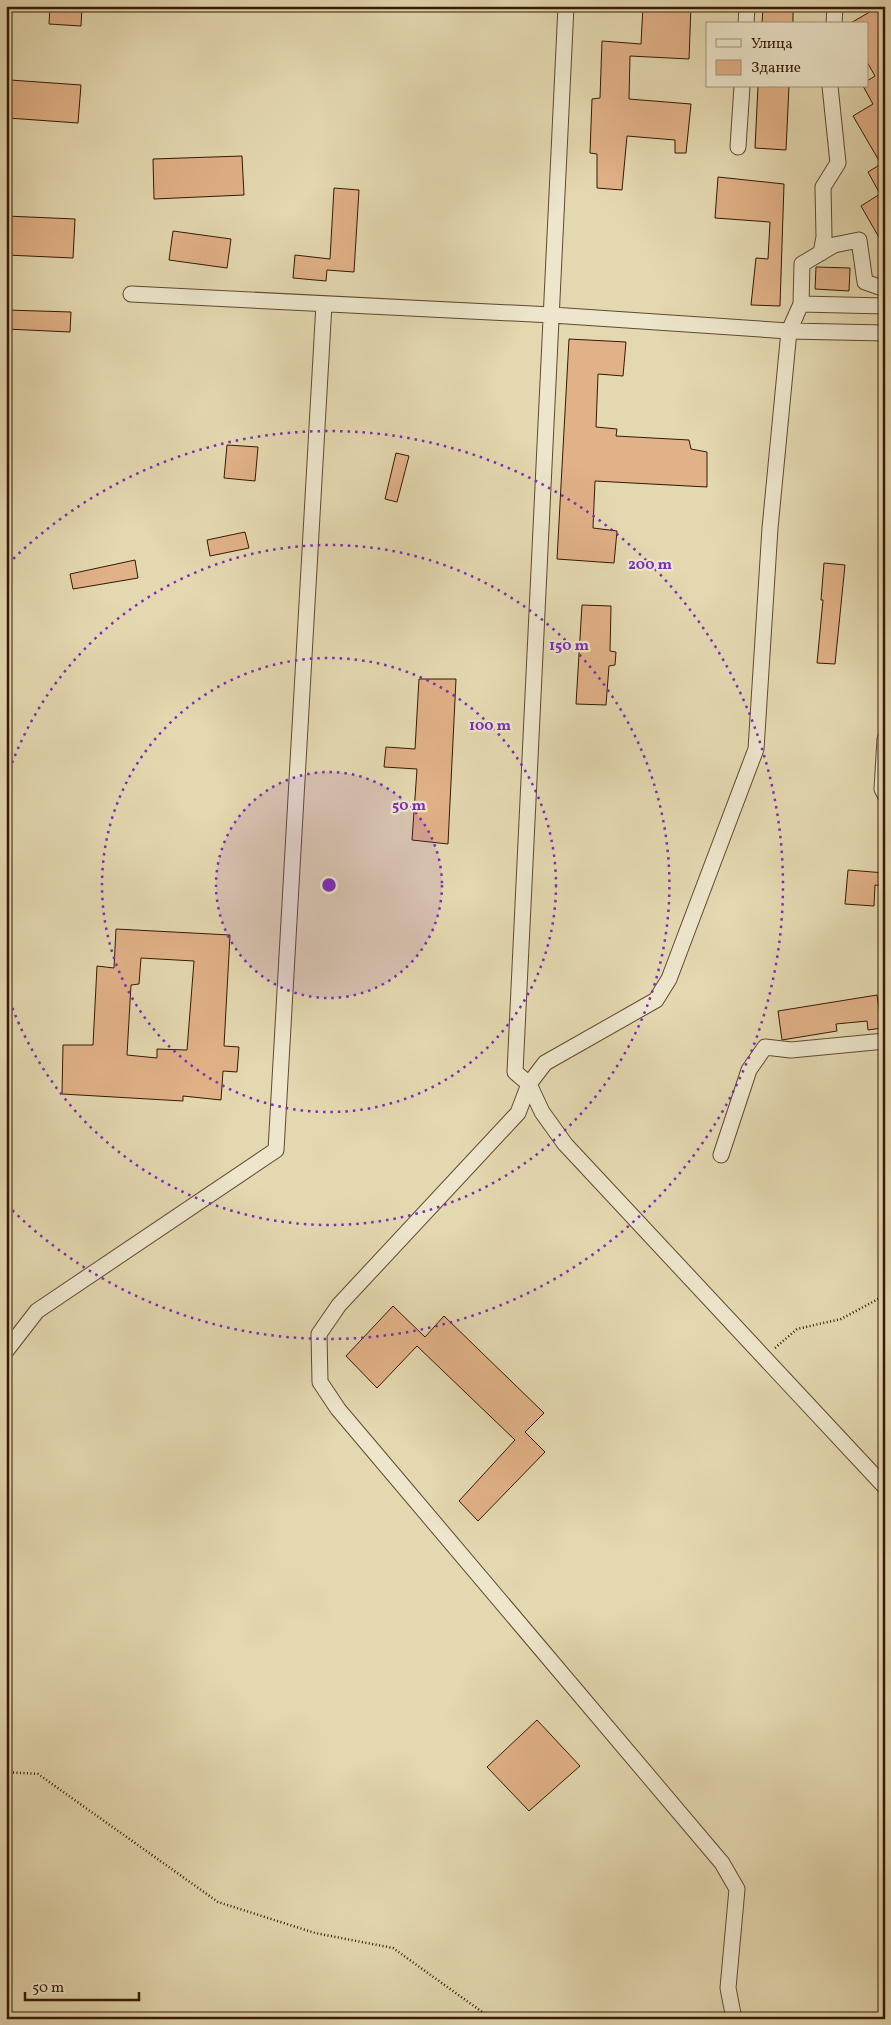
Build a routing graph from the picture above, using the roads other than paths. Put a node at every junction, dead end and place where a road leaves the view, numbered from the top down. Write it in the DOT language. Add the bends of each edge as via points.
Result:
graph roads {
  1 [pos="566,6"];
  2 [pos="747,6"];
  3 [pos="835,6"];
  4 [pos="746,22"];
  5 [pos="834,22"];
  6 [pos="742,88"];
  7 [pos="830,88"];
  8 [pos="738,147"];
  9 [pos="821,252"];
  10 [pos="885,289"];
  11 [pos="131,294"];
  12 [pos="324,304"];
  13 [pos="800,304"];
  14 [pos="885,306"];
  15 [pos="552,315"];
  16 [pos="789,331"];
  17 [pos="885,333"];
  18 [pos="885,739"];
  19 [pos="885,795"];
  20 [pos="885,1041"];
  21 [pos="529,1084"];
  22 [pos="722,1155"];
  23 [pos="6,1351"];
  24 [pos="885,1487"];
  25 [pos="734,2019"];
  1 -- 15 [label="street"];
  2 -- 4 [label="street"];
  3 -- 5 [label="street"];
  6 -- 8 [label="street"];
  7 -- 9 [label="street" via="838,163 823,187 824,237"];
  9 -- 10 [label="street" via="834,245 859,240 864,282"];
  9 -- 13 [label="street" via="802,264"];
  11 -- 12 [label="street"];
  12 -- 15 [label="street"];
  12 -- 23 [label="street" via="276,1150 37,1311"];
  13 -- 14 [label="street"];
  13 -- 16 [label="street"];
  15 -- 16 [label="street"];
  15 -- 21 [label="street" via="515,1072"];
  16 -- 17 [label="street"];
  16 -- 21 [label="street" via="770,528 756,749 669,979 656,1000 544,1063"];
  18 -- 19 [label="street" via="882,789"];
  20 -- 22 [label="street" via="791,1050 765,1047 749,1070"];
  21 -- 24 [label="street" via="542,1112 565,1144"];
  21 -- 25 [label="street" via="518,1113 339,1305 320,1334 320,1382 338,1409 722,1864 737,1889 728,1988"];
}
